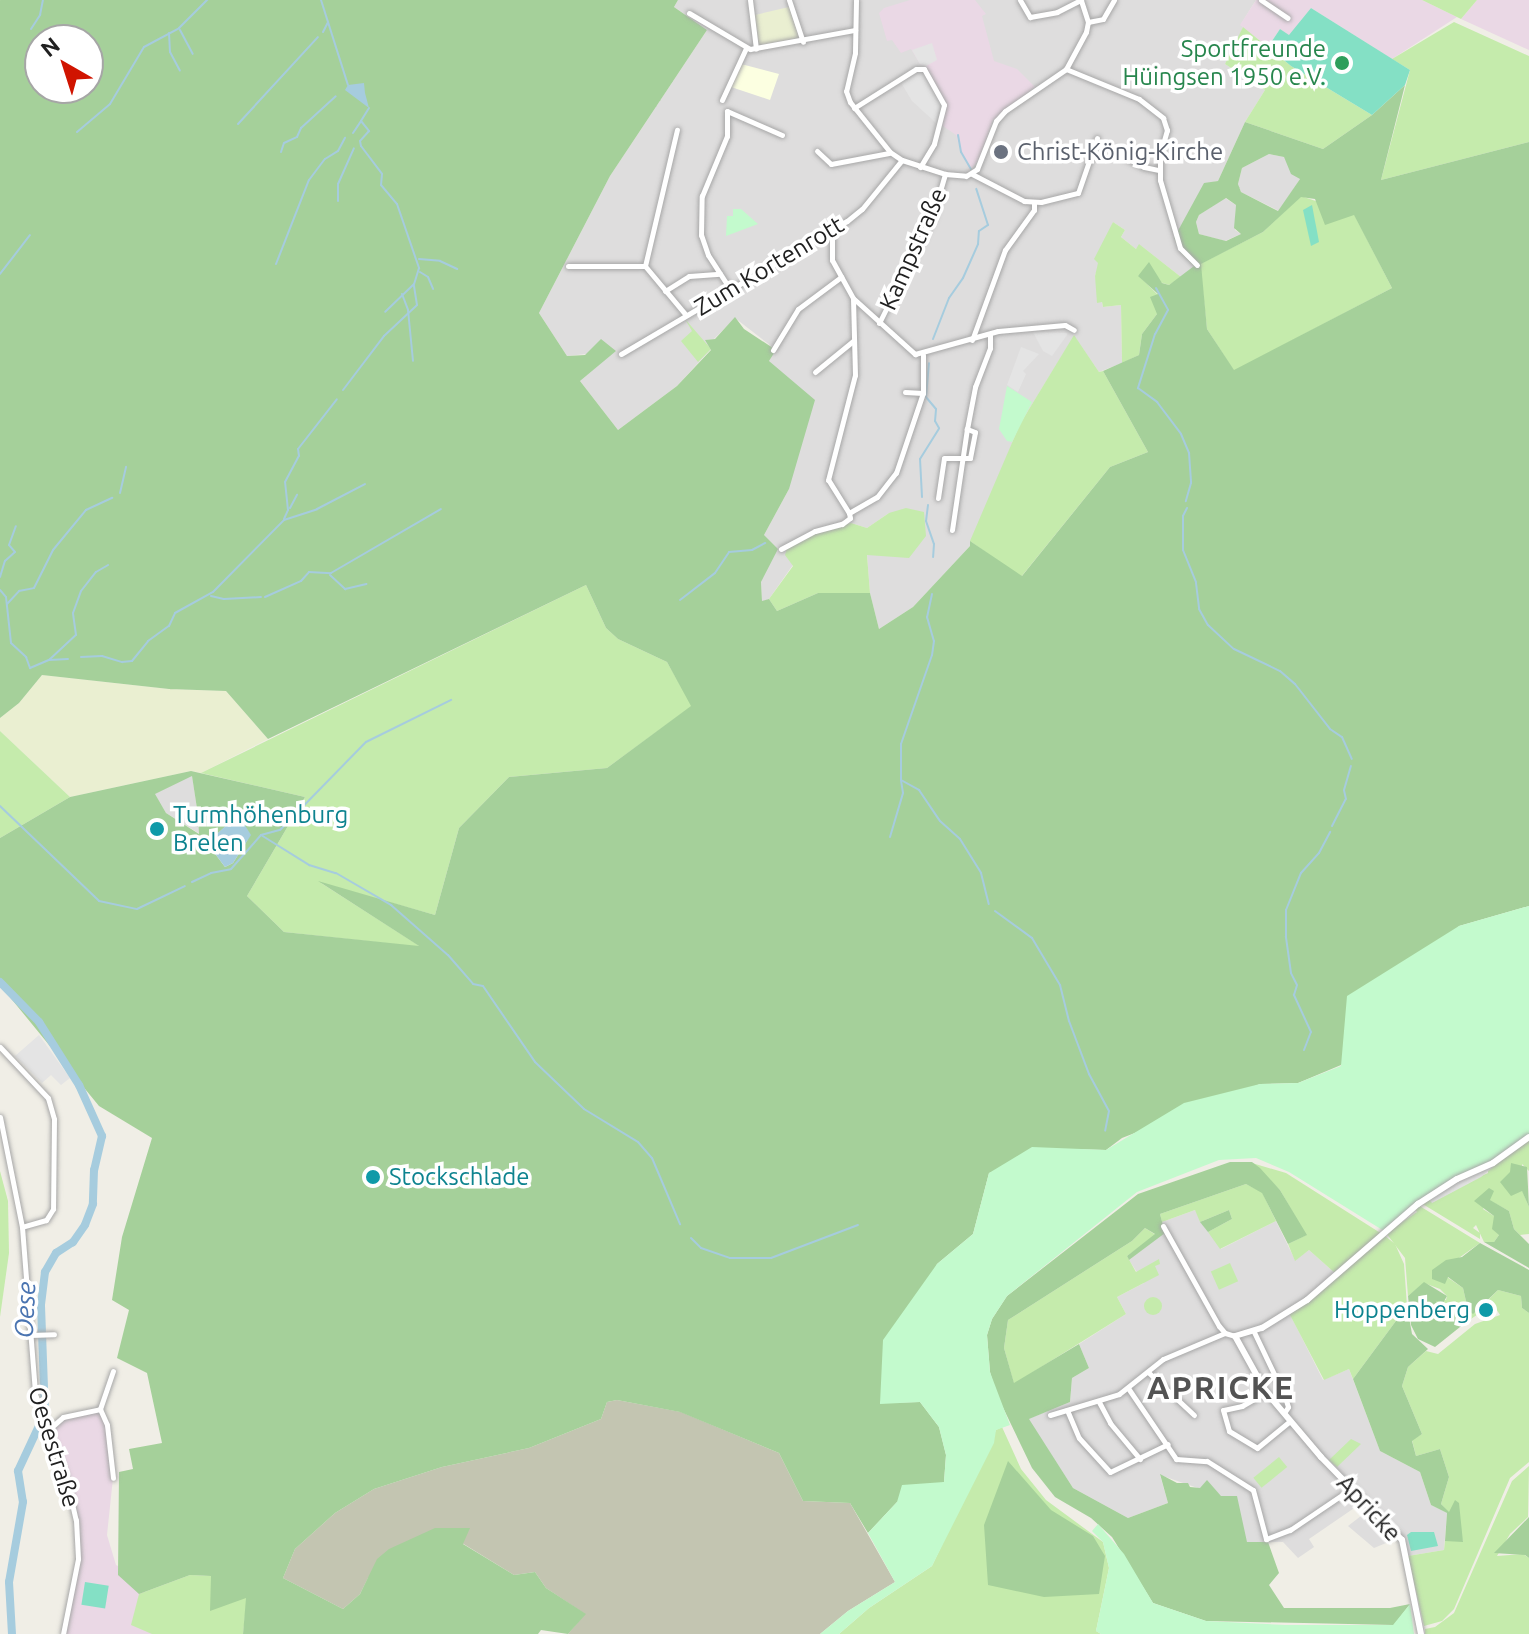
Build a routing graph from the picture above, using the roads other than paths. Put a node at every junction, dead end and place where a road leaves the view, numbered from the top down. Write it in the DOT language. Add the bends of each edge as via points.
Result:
graph roads {
  1 [pos="750,0"];
  2 [pos="789,0"];
  3 [pos="856,0"];
  4 [pos="1020,0"];
  5 [pos="1081,0"];
  6 [pos="1114,0"];
  7 [pos="1261,0"];
  8 [pos="689,13"];
  9 [pos="1288,18"];
  10 [pos="1088,22"];
  11 [pos="855,30"];
  12 [pos="803,42"];
  13 [pos="746,48"];
  14 [pos="756,49"];
  15 [pos="1066,69"];
  16 [pos="722,100"];
  17 [pos="854,108"];
  18 [pos="677,130"];
  19 [pos="782,135"];
  20 [pos="1097,138"];
  21 [pos="1110,149"];
  22 [pos="817,151"];
  23 [pos="890,152"];
  24 [pos="902,160"];
  25 [pos="920,167"];
  26 [pos="1158,170"];
  27 [pos="945,174"];
  28 [pos="972,174"];
  29 [pos="1034,202"];
  30 [pos="832,231"];
  31 [pos="1197,265"];
  32 [pos="568,266"];
  33 [pos="645,266"];
  34 [pos="720,274"];
  35 [pos="841,277"];
  36 [pos="730,289"];
  37 [pos="665,291"];
  38 [pos="853,298"];
  39 [pos="686,315"];
  40 [pos="879,323"];
  41 [pos="1074,330"];
  42 [pos="990,334"];
  43 [pos="972,340"];
  44 [pos="853,341"];
  45 [pos="773,350"];
  46 [pos="621,354"];
  47 [pos="923,355"];
  48 [pos="815,372"];
  49 [pos="905,392"];
  50 [pos="923,393"];
  51 [pos="963,459"];
  52 [pos="938,498"];
  53 [pos="849,513"];
  54 [pos="952,530"];
  55 [pos="781,549"];
  56 [pos="0,1047"];
  57 [pos="0,1117"];
  58 [pos="1529,1137"];
  59 [pos="1163,1226"];
  60 [pos="22,1227"];
  61 [pos="1254,1332"];
  62 [pos="1225,1333"];
  63 [pos="54,1334"];
  64 [pos="30,1335"];
  65 [pos="1235,1336"];
  66 [pos="113,1371"];
  67 [pos="1148,1372"];
  68 [pos="1128,1388"];
  69 [pos="1266,1392"];
  70 [pos="1098,1402"];
  71 [pos="100,1409"];
  72 [pos="1067,1410"];
  73 [pos="1284,1413"];
  74 [pos="1050,1415"];
  75 [pos="1194,1415"];
  76 [pos="1290,1421"];
  77 [pos="47,1431"];
  78 [pos="1168,1444"];
  79 [pos="1140,1459"];
  80 [pos="113,1478"];
  81 [pos="1352,1488"];
  82 [pos="63,1634"];
  83 [pos="1421,1634"];
  1 -- 14 [label="street"];
  2 -- 12 [label="street"];
  3 -- 11 [label="street"];
  4 -- 5 [label="street" via="1030,17"];
  5 -- 10 [label="street"];
  6 -- 10 [label="street" via="1099,22"];
  7 -- 9 [label="street"];
  8 -- 13 [label="street"];
  10 -- 15 [label="street"];
  11 -- 12 [label="street"];
  11 -- 17 [label="street" via="846,91"];
  12 -- 14 [label="street"];
  13 -- 14 [label="street"];
  13 -- 16 [label="street"];
  15 -- 26 [label="street" via="1139,99 1163,118 1167,130"];
  15 -- 28 [label="street" via="996,121"];
  17 -- 23 [label="street"];
  17 -- 25 [label="street" via="909,72 924,69 944,105 934,144"];
  18 -- 33 [label="street"];
  19 -- 34 [label="street" via="727,111 727,136 705,188 701,217 701,235"];
  20 -- 29 [label="street" via="1078,193"];
  21 -- 26 [label="street"];
  22 -- 23 [label="street" via="831,164"];
  23 -- 24 [label="street"];
  24 -- 25 [label="street"];
  24 -- 30 [label="street, Zum Kortenrott" via="862,209"];
  25 -- 27 [label="street"];
  26 -- 31 [label="street" via="1180,248"];
  27 -- 28 [label="street"];
  27 -- 40 [label="street, Kampstraße" via="933,215"];
  28 -- 29 [label="street"];
  29 -- 43 [label="street" via="1034,210 1005,250"];
  30 -- 35 [label="street" via="830,253"];
  30 -- 36 [label="street, Zum Kortenrott"];
  32 -- 33 [label="street"];
  33 -- 37 [label="street"];
  34 -- 36 [label="street"];
  34 -- 37 [label="street" via="689,276"];
  35 -- 38 [label="street"];
  35 -- 45 [label="street" via="798,309"];
  36 -- 39 [label="street, Zum Kortenrott"];
  37 -- 39 [label="street"];
  38 -- 40 [label="street"];
  38 -- 44 [label="street"];
  39 -- 46 [label="street, Zum Kortenrott"];
  40 -- 47 [label="street" via="912,353"];
  41 -- 42 [label="street" via="1044,326"];
  42 -- 43 [label="street"];
  42 -- 51 [label="street"];
  43 -- 47 [label="street"];
  44 -- 48 [label="street"];
  44 -- 53 [label="street" via="851,399 828,480"];
  47 -- 50 [label="street"];
  49 -- 50 [label="street"];
  50 -- 53 [label="street" via="896,473 877,497"];
  51 -- 52 [label="street" via="944,458"];
  51 -- 54 [label="street"];
  53 -- 55 [label="street" via="842,524"];
  56 -- 60 [label="street" via="48,1098 54,1119 53,1209 46,1220"];
  57 -- 60 [label="street, Oesestraße"];
  58 -- 61 [label="street" via="1493,1163 1427,1197 1322,1289"];
  59 -- 62 [label="street"];
  60 -- 64 [label="street, Oesestraße"];
  61 -- 65 [label="street"];
  61 -- 73 [label="street, Apricke" via="1285,1397"];
  62 -- 65 [label="street"];
  62 -- 67 [label="street" via="1178,1350"];
  63 -- 64 [label="street"];
  64 -- 77 [label="street, Oesestraße"];
  65 -- 69 [label="street, Apricke"];
  66 -- 71 [label="street"];
  67 -- 68 [label="street"];
  67 -- 75 [label="street"];
  68 -- 70 [label="street"];
  68 -- 78 [label="street"];
  69 -- 73 [label="street, Apricke"];
  69 -- 76 [label="street" via="1223,1410 1229,1431 1257,1448"];
  70 -- 72 [label="street"];
  70 -- 79 [label="street"];
  71 -- 77 [label="street" via="63,1417"];
  71 -- 80 [label="street"];
  72 -- 74 [label="street"];
  72 -- 79 [label="street" via="1079,1438 1110,1472"];
  73 -- 76 [label="street, Apricke"];
  76 -- 81 [label="street, Apricke"];
  77 -- 82 [label="street, Oesestraße" via="76,1520 78,1559"];
  78 -- 79 [label="street"];
  78 -- 81 [label="street" via="1176,1459 1207,1461 1253,1490 1266,1539 1290,1530"];
  81 -- 83 [label="street, Apricke" via="1402,1540"];
}
